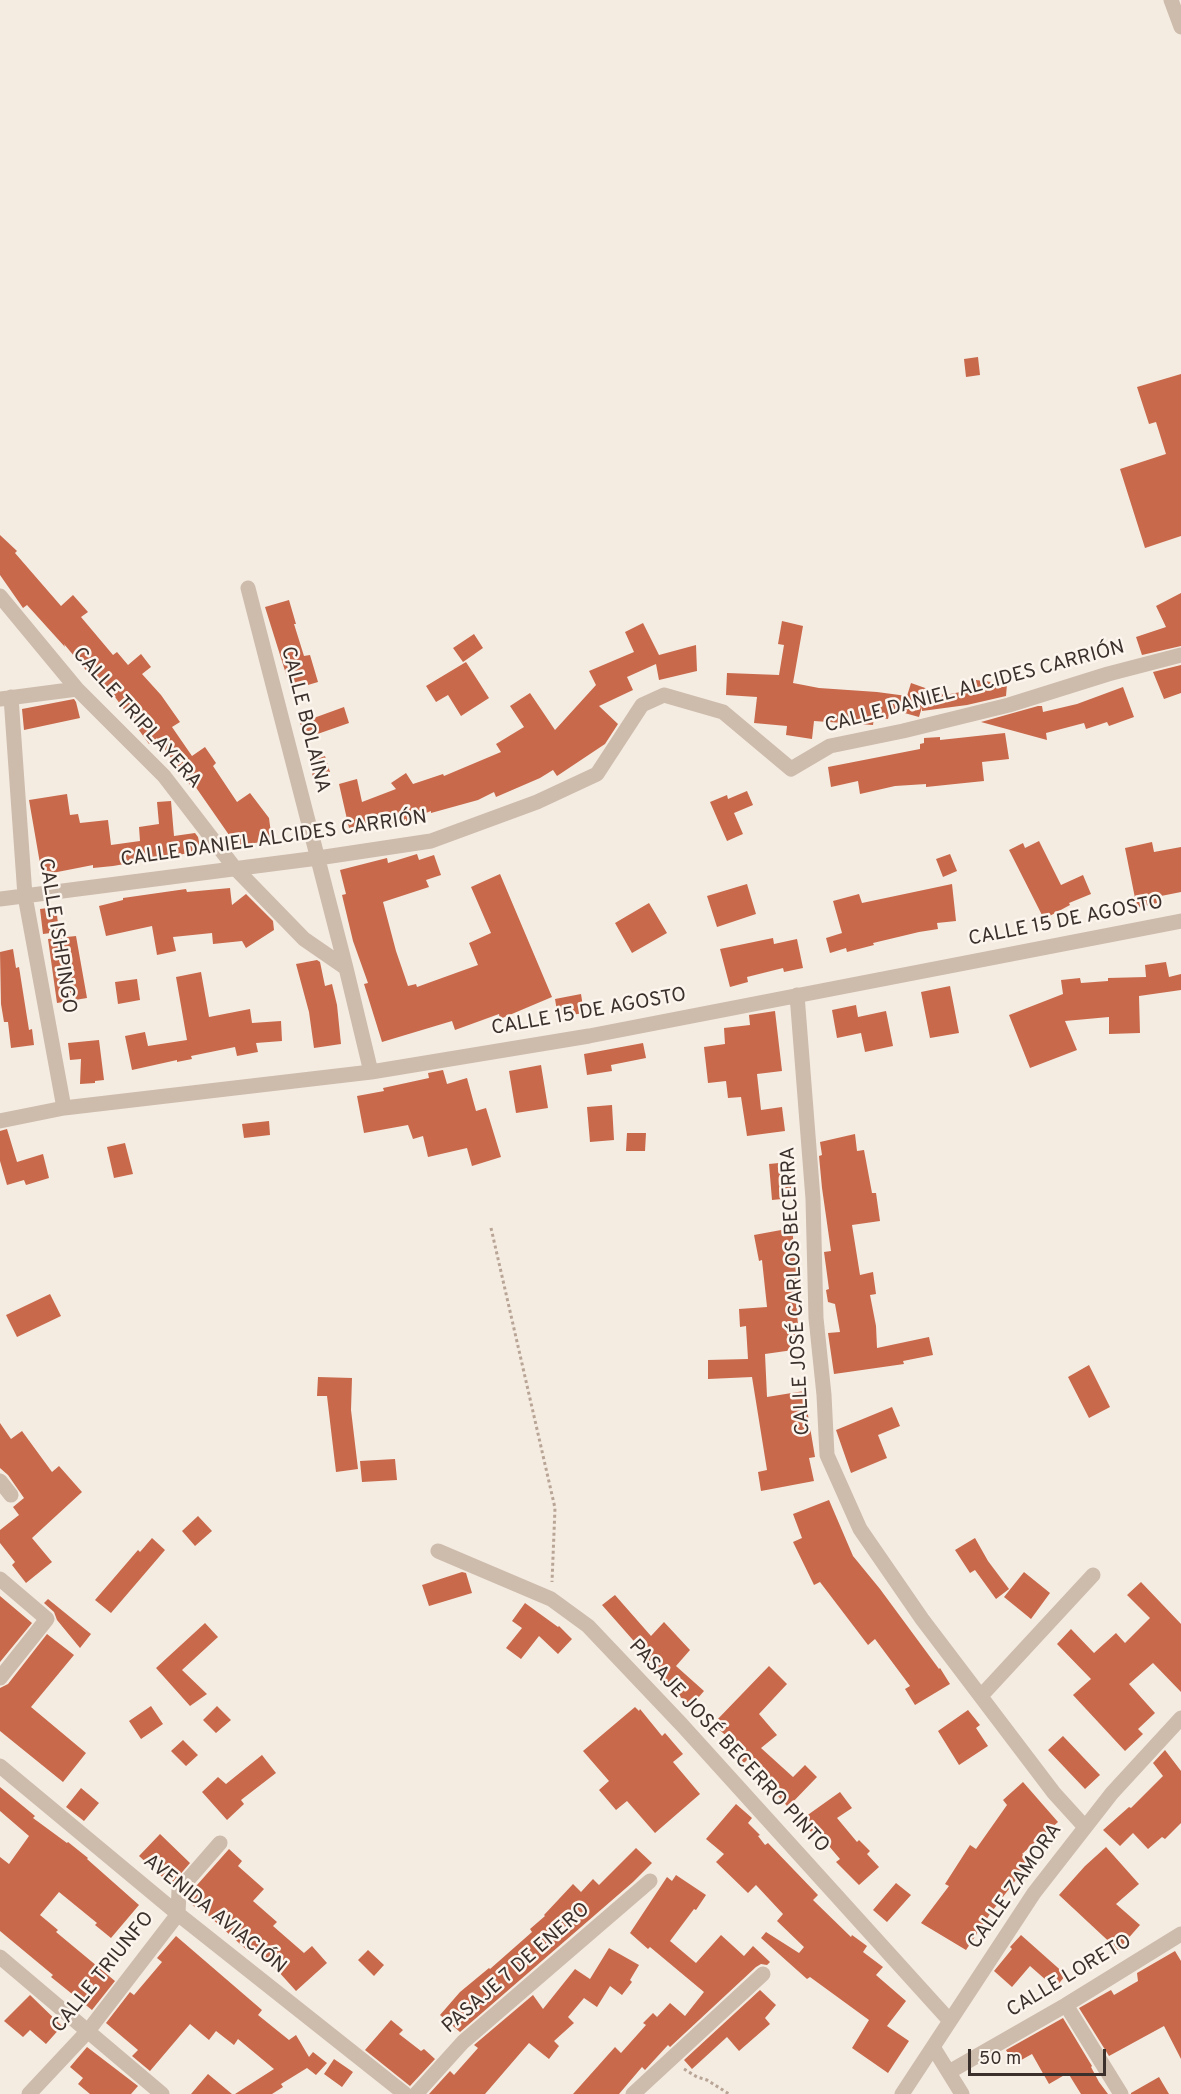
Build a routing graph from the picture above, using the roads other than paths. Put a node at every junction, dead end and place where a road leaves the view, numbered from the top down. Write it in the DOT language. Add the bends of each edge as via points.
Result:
graph roads {
  1 [pos="1171,0"];
  2 [pos="1181,27"];
  3 [pos="248,588"];
  4 [pos="0,596"];
  5 [pos="1181,655"];
  6 [pos="77,689"];
  7 [pos="6,698"];
  8 [pos="318,858"];
  9 [pos="234,867"];
  10 [pos="25,896"];
  11 [pos="0,899"];
  12 [pos="1181,921"];
  13 [pos="346,968"];
  14 [pos="797,995"];
  15 [pos="371,1072"];
  16 [pos="64,1108"];
  17 [pos="0,1121"];
  18 [pos="0,1481"];
  19 [pos="12,1496"];
  20 [pos="438,1551"];
  21 [pos="1093,1575"];
  22 [pos="0,1579"];
  23 [pos="0,1678"];
  24 [pos="981,1696"];
  25 [pos="1181,1718"];
  26 [pos="0,1766"];
  27 [pos="1084,1826"];
  28 [pos="220,1844"];
  29 [pos="650,1881"];
  30 [pos="178,1914"];
  31 [pos="1180,1936"];
  32 [pos="0,1957"];
  33 [pos="763,1974"];
  34 [pos="1066,2005"];
  35 [pos="950,2021"];
  36 [pos="88,2031"];
  37 [pos="933,2047"];
  38 [pos="949,2072"];
  39 [pos="28,2094"];
  40 [pos="162,2094"];
  41 [pos="405,2094"];
  42 [pos="416,2094"];
  43 [pos="633,2094"];
  44 [pos="902,2094"];
  45 [pos="962,2094"];
  46 [pos="1121,2094"];
  1 -- 2 [label="street"];
  3 -- 8 [label="street, CALLE BOLAINA"];
  4 -- 6 [label="street, CALLE TRIPLAYERA"];
  5 -- 8 [label="street, CALLE DANIEL ALCIDES CARRIÓN" via="1010,705 830,746 791,769 723,712 664,695 642,705 597,774 537,802 431,841"];
  6 -- 7 [label="street"];
  6 -- 9 [label="street, CALLE TRIPLAYERA" via="164,776"];
  7 -- 10 [label="street, CALLE ISHPINGO"];
  8 -- 9 [label="street, CALLE DANIEL ALCIDES CARRIÓN"];
  8 -- 13 [label="street, CALLE BOLAINA"];
  9 -- 10 [label="street, CALLE DANIEL ALCIDES CARRIÓN"];
  9 -- 13 [label="street, CALLE TRIPLAYERA" via="304,939"];
  10 -- 11 [label="street, CALLE DANIEL ALCIDES CARRIÓN"];
  10 -- 16 [label="street, CALLE ISHPINGO"];
  12 -- 14 [label="street, CALLE 15 DE AGOSTO"];
  13 -- 15 [label="street, CALLE BOLAINA"];
  14 -- 15 [label="street, CALLE 15 DE AGOSTO" via="589,1036"];
  14 -- 24 [label="street, CALLE JOSÉ CARLOS BECERRA" via="827,1455 860,1529"];
  15 -- 16 [label="street, CALLE 15 DE AGOSTO"];
  16 -- 17 [label="street, CALLE 15 DE AGOSTO"];
  18 -- 19 [label="street"];
  20 -- 35 [label="street, PASAJE JOSÉ BECERRO PINTO" via="551,1599 588,1626"];
  21 -- 24 [label="street"];
  22 -- 23 [label="street" via="47,1619"];
  24 -- 27 [label="street, CALLE JOSÉ CARLOS BECERRA" via="1054,1793"];
  25 -- 27 [label="street, CALLE ZAMORA"];
  26 -- 30 [label="street, AVENIDA AVIACIÓN"];
  27 -- 35 [label="street, CALLE ZAMORA" via="1034,1893"];
  28 -- 30 [label="street, CALLE TRIUNFO" via="179,1890"];
  29 -- 42 [label="street, PASAJE 7 DE ENERO" via="462,2042"];
  30 -- 36 [label="street, CALLE TRIUNFO"];
  30 -- 41 [label="street, AVENIDA AVIACIÓN"];
  31 -- 34 [label="street, CALLE LORETO"];
  32 -- 36 [label="street"];
  33 -- 43 [label="street"];
  34 -- 38 [label="street, CALLE LORETO"];
  34 -- 46 [label="street"];
  35 -- 37 [label="street, CALLE ZAMORA"];
  36 -- 39 [label="street, CALLE TRIUNFO"];
  36 -- 40 [label="street"];
  37 -- 38 [label="street"];
  37 -- 44 [label="street, CALLE ZAMORA"];
  38 -- 45 [label="street"];
}
